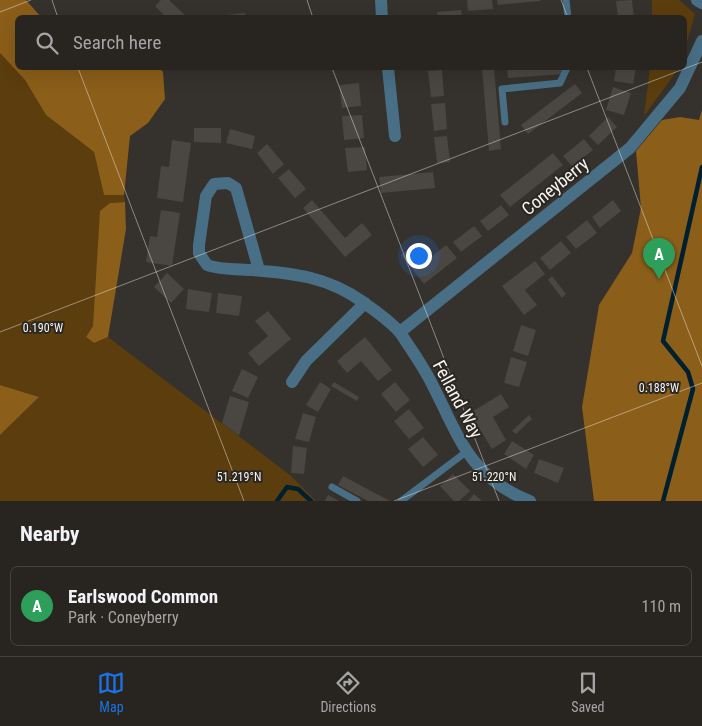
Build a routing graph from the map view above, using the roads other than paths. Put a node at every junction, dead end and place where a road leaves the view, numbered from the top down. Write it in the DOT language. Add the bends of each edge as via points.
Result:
graph roads {
  1 [pos="381,0"];
  2 [pos="566,0"];
  3 [pos="697,0"];
  4 [pos="702,3"];
  5 [pos="382,15"];
  6 [pos="568,15"];
  7 [pos="702,41"];
  8 [pos="388,70"];
  9 [pos="566,70"];
  10 [pos="506,122"];
  11 [pos="395,136"];
  12 [pos="259,270"];
  13 [pos="365,303"];
  14 [pos="400,332"];
  15 [pos="292,382"];
  16 [pos="466,452"];
  17 [pos="332,487"];
  18 [pos="358,501"];
  19 [pos="400,501"];
  20 [pos="530,501"];
  1 -- 5 [label="street"];
  2 -- 6 [label="lane"];
  3 -- 4 [label="street"];
  7 -- 14 [label="street, Coneyberry" via="680,88 630,148"];
  8 -- 11 [label="street"];
  9 -- 10 [label="lane" via="560,83 502,89"];
  12 -- 12 [label="street, Felland Way" via="236,188 228,183 214,184 206,196 199,245 202,259 212,267"];
  12 -- 13 [label="street, Felland Way" via="330,282"];
  13 -- 14 [label="street, Felland Way"];
  13 -- 15 [label="street" via="306,361"];
  14 -- 16 [label="street, Felland Way" via="430,380"];
  16 -- 19 [label="lane"];
  16 -- 20 [label="street, Felland Way" via="502,487"];
  17 -- 18 [label="lane"];
}
